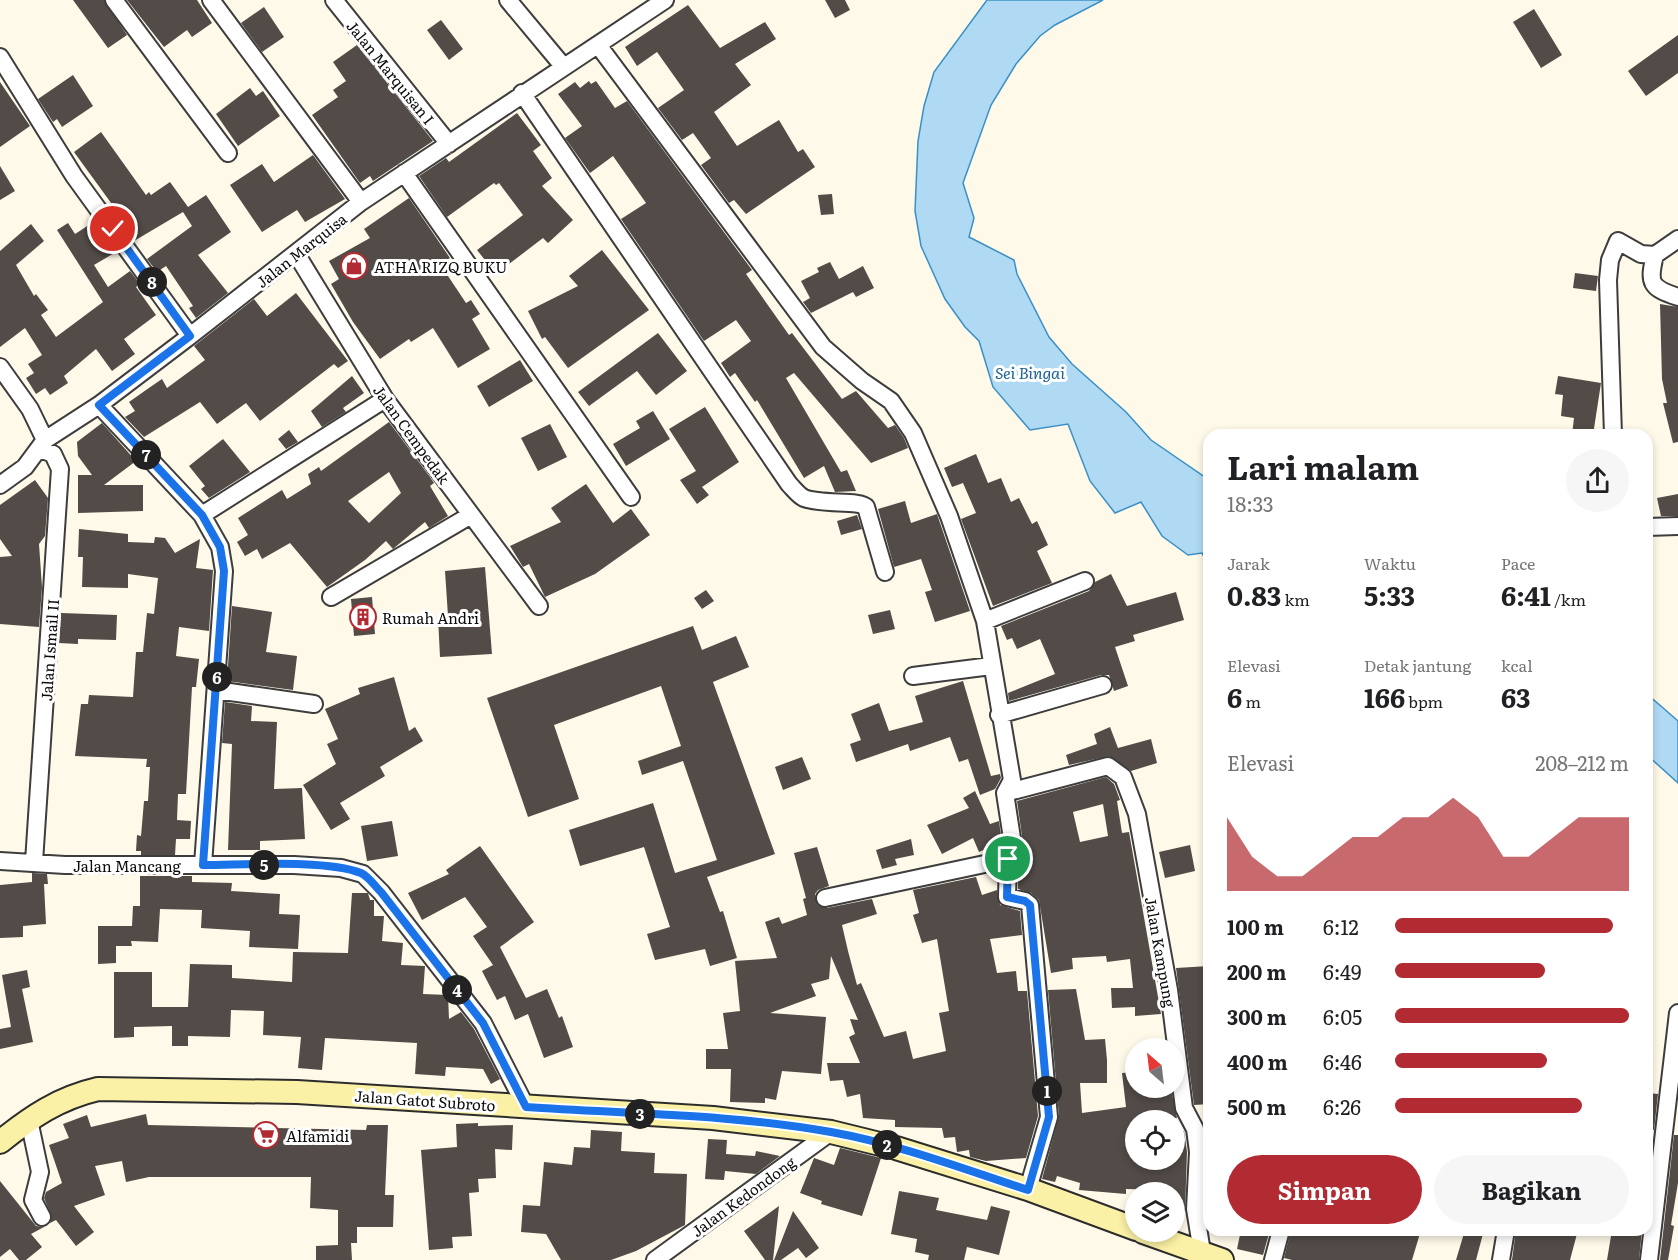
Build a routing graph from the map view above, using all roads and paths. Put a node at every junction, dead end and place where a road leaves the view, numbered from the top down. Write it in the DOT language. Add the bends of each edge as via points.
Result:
graph roads {
  1 [pos="114,0"];
  2 [pos="211,0"];
  3 [pos="334,0"];
  4 [pos="508,0"];
  5 [pos="664,0"];
  6 [pos="598,45"];
  7 [pos="0,57"];
  8 [pos="563,66"];
  9 [pos="522,93"];
  10 [pos="449,144"];
  11 [pos="228,153"];
  12 [pos="404,173"];
  13 [pos="361,202"];
  14 [pos="1678,239"];
  15 [pos="297,255"];
  16 [pos="1655,255"];
  17 [pos="1678,297"];
  18 [pos="190,336"];
  19 [pos="0,367"];
  20 [pos="385,399"];
  21 [pos="99,405"];
  22 [pos="1613,429"];
  23 [pos="43,445"];
  24 [pos="0,484"];
  25 [pos="631,497"];
  26 [pos="202,515"];
  27 [pos="471,515"];
  28 [pos="1678,526"];
  29 [pos="1653,528"];
  30 [pos="885,572"];
  31 [pos="1085,581"];
  32 [pos="330,597"];
  33 [pos="539,606"];
  34 [pos="985,621"];
  35 [pos="991,666"];
  36 [pos="913,676"];
  37 [pos="1102,685"];
  38 [pos="216,690"];
  39 [pos="314,704"];
  40 [pos="999,715"];
  41 [pos="1005,793"];
  42 [pos="1008,859"];
  43 [pos="0,861"];
  44 [pos="34,862"];
  45 [pos="203,865"];
  46 [pos="825,898"];
  47 [pos="1678,1013"];
  48 [pos="526,1107"];
  49 [pos="29,1120"];
  50 [pos="831,1132"];
  51 [pos="0,1142"];
  52 [pos="1028,1190"];
  53 [pos="42,1217"];
  54 [pos="1653,1219"];
  55 [pos="1125,1225"];
  56 [pos="1203,1231"];
  57 [pos="1205,1236"];
  58 [pos="1279,1236"];
  59 [pos="1505,1236"];
  60 [pos="1651,1236"];
  61 [pos="1172,1242"];
  62 [pos="1212,1256"];
  63 [pos="655,1260"];
  64 [pos="1273,1260"];
  65 [pos="1501,1260"];
  66 [pos="1648,1260"];
  1 -- 11 [label="street"];
  2 -- 13 [label="street"];
  3 -- 10 [label="street, Jalan Marquisan I"];
  4 -- 8 [label="street"];
  5 -- 6 [label="street, Jalan Marquisa"];
  6 -- 8 [label="street, Jalan Marquisa"];
  6 -- 34 [label="street" via="823,347 891,401 913,433 949,516"];
  7 -- 18 [label="street" via="74,176"];
  8 -- 9 [label="street, Jalan Marquisa"];
  9 -- 10 [label="street, Jalan Marquisa"];
  9 -- 30 [label="street" via="789,484 802,497 817,502 863,503"];
  10 -- 12 [label="street, Jalan Marquisa"];
  12 -- 13 [label="street, Jalan Marquisa"];
  12 -- 25 [label="street"];
  13 -- 15 [label="street, Jalan Marquisa"];
  14 -- 16 [label="street"];
  15 -- 18 [label="street, Jalan Marquisa"];
  15 -- 20 [label="street, Jalan Cempedak"];
  16 -- 17 [label="street" via="1653,284 1657,290"];
  16 -- 22 [label="street" via="1641,254 1618,241 1610,260"];
  18 -- 21 [label="street, Jalan Marquisa"];
  19 -- 23 [label="street" via="30,408"];
  20 -- 26 [label="street"];
  20 -- 27 [label="street, Jalan Cempedak"];
  21 -- 23 [label="street, Jalan Marquisa"];
  21 -- 26 [label="street"];
  23 -- 24 [label="street, Jalan Marquisa" via="25,467"];
  23 -- 44 [label="street, Jalan Ismail II" via="60,469"];
  26 -- 38 [label="street" via="220,547 224,571"];
  27 -- 32 [label="street"];
  27 -- 33 [label="street, Jalan Cempedak"];
  28 -- 29 [label="street"];
  31 -- 34 [label="street"];
  34 -- 35 [label="street"];
  35 -- 36 [label="street"];
  35 -- 40 [label="street"];
  37 -- 40 [label="street"];
  38 -- 39 [label="street"];
  38 -- 45 [label="street"];
  40 -- 41 [label="street" via="1012,780"];
  41 -- 42 [label="street" via="1014,850"];
  41 -- 56 [label="street, Jalan Kampung" via="1108,766 1123,777 1137,814 1169,990 1184,1108 1196,1129 1195,1209"];
  42 -- 46 [label="street"];
  42 -- 52 [label="street" via="1007,897 1030,905 1049,1117"];
  43 -- 44 [label="street, Jalan Mancang"];
  44 -- 45 [label="street, Jalan Mancang"];
  45 -- 48 [label="street, Jalan Mancang" via="294,865 363,874 483,1023"];
  47 -- 54 [label="street"];
  48 -- 49 [label="main road, Jalan Gatot Subroto" via="297,1092 98,1089 72,1095"];
  48 -- 50 [label="main road, Jalan Gatot Subroto" via="713,1118"];
  49 -- 51 [label="main road, Jalan Gatot Subroto"];
  49 -- 53 [label="street" via="40,1172 33,1200"];
  50 -- 52 [label="main road, Jalan Gatot Subroto" via="896,1148"];
  50 -- 63 [label="street, Jalan Kedondong"];
  52 -- 55 [label="main road, Jalan Gatot Subroto"];
  57 -- 62 [label="street, Jalan Kampung"];
  58 -- 64 [label="street"];
  59 -- 65 [label="street"];
  60 -- 66 [label="street"];
  61 -- 62 [label="main road"];
}
